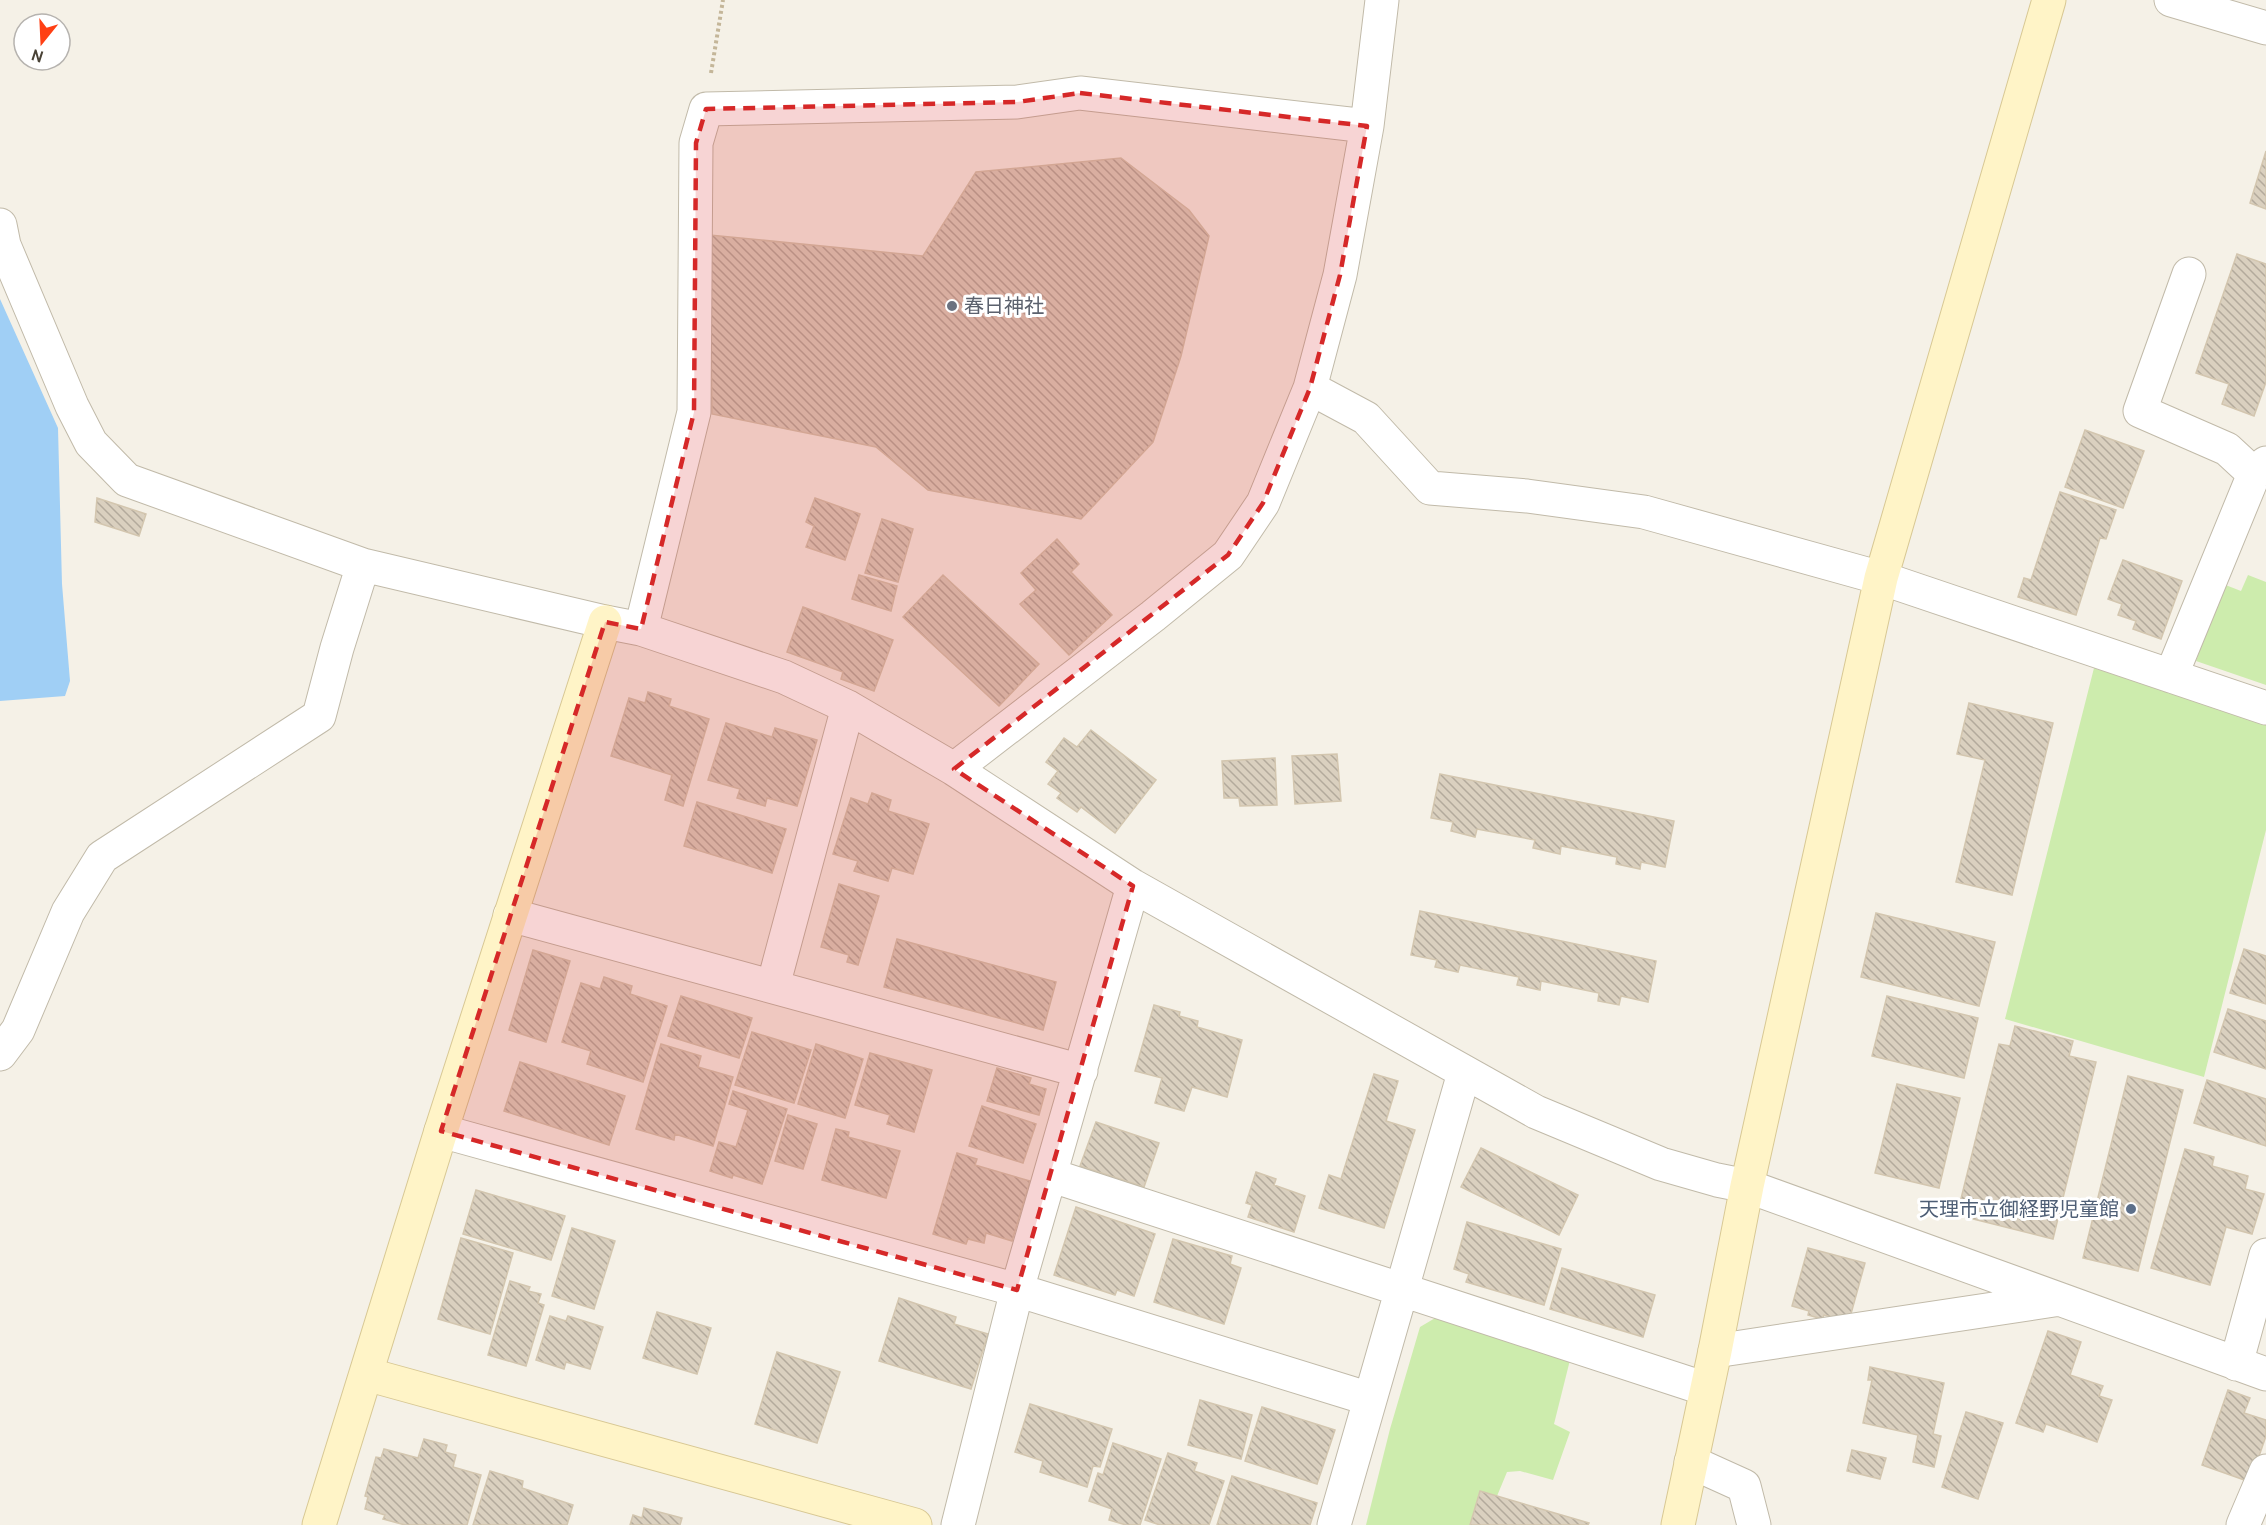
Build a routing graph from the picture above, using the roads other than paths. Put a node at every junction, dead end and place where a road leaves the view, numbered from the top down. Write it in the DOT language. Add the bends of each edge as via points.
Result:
graph roads {
  1 [pos="1382,0"];
  2 [pos="2049,0"];
  3 [pos="2171,0"];
  4 [pos="2266,28"];
  5 [pos="1367,126"];
  6 [pos="0,225"];
  7 [pos="2188,274"];
  8 [pos="1310,388"];
  9 [pos="2260,469"];
  10 [pos="363,565"];
  11 [pos="1881,578"];
  12 [pos="605,622"];
  13 [pos="641,629"];
  14 [pos="2171,676"];
  15 [pos="848,707"];
  16 [pos="2266,708"];
  17 [pos="954,769"];
  18 [pos="1133,886"];
  19 [pos="510,915"];
  20 [pos="773,986"];
  21 [pos="0,1054"];
  22 [pos="1081,1071"];
  23 [pos="1464,1073"];
  24 [pos="441,1131"];
  25 [pos="1050,1175"];
  26 [pos="1747,1186"];
  27 [pos="2266,1255"];
  28 [pos="1401,1289"];
  29 [pos="1017,1290"];
  30 [pos="2058,1299"];
  31 [pos="1715,1351"];
  32 [pos="2251,1369"];
  33 [pos="366,1374"];
  34 [pos="1706,1389"];
  35 [pos="1370,1399"];
  36 [pos="1691,1462"];
  37 [pos="2266,1471"];
  38 [pos="319,1525"];
  39 [pos="915,1525"];
  40 [pos="958,1525"];
  41 [pos="1334,1525"];
  42 [pos="1678,1525"];
  43 [pos="1754,1525"];
  44 [pos="2243,1525"];
  1 -- 5 [label="street"];
  2 -- 11 [label="street"];
  3 -- 4 [label="street"];
  5 -- 8 [label="street" via="1340,275"];
  5 -- 13 [label="street" via="1080,93 1017,102 706,109 696,143 694,412"];
  6 -- 10 [label="street" via="4,245 81,425 91,443 127,480"];
  7 -- 9 [label="street" via="2140,411 2227,449"];
  8 -- 11 [label="street" via="1365,418 1431,488 1644,512"];
  8 -- 17 [label="street" via="1263,503 1228,555"];
  9 -- 14 [label="street"];
  10 -- 12 [label="street"];
  10 -- 21 [label="street" via="319,716 102,857 68,912 18,1030"];
  11 -- 14 [label="street"];
  11 -- 26 [label="street"];
  12 -- 13 [label="street"];
  12 -- 19 [label="street"];
  13 -- 15 [label="street" via="784,677"];
  14 -- 16 [label="street"];
  15 -- 17 [label="street"];
  15 -- 20 [label="street"];
  17 -- 18 [label="street"];
  18 -- 22 [label="street"];
  18 -- 23 [label="street"];
  19 -- 20 [label="street"];
  19 -- 24 [label="street"];
  20 -- 22 [label="street"];
  22 -- 25 [label="street"];
  23 -- 26 [label="street" via="1536,1112 1661,1164"];
  23 -- 28 [label="street"];
  24 -- 29 [label="street"];
  24 -- 33 [label="street"];
  25 -- 28 [label="street"];
  25 -- 29 [label="street"];
  26 -- 30 [label="street"];
  26 -- 31 [label="street"];
  27 -- 32 [label="street"];
  28 -- 34 [label="street"];
  28 -- 35 [label="street"];
  29 -- 35 [label="street"];
  29 -- 40 [label="street"];
  30 -- 31 [label="street"];
  30 -- 32 [label="street"];
  31 -- 34 [label="street"];
  33 -- 38 [label="street"];
  33 -- 39 [label="street"];
  34 -- 36 [label="street"];
  35 -- 41 [label="street"];
  36 -- 42 [label="street"];
  36 -- 43 [label="street" via="1744,1486"];
  37 -- 44 [label="street"];
}
